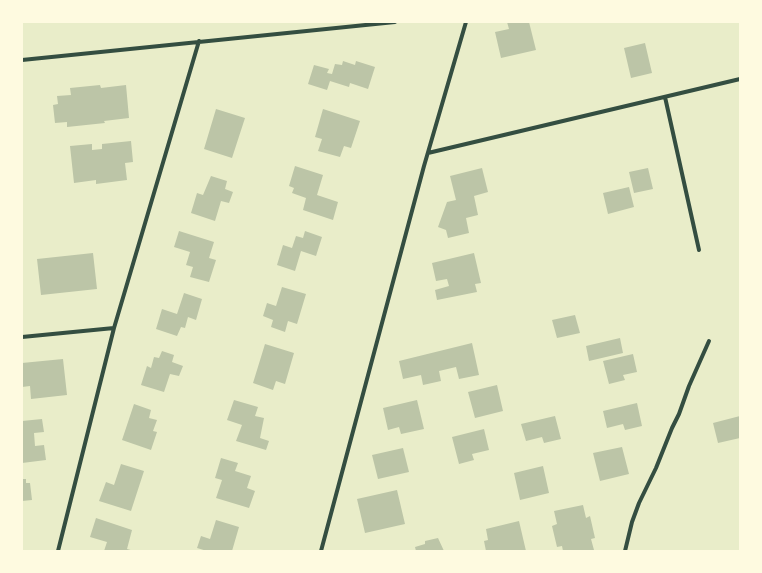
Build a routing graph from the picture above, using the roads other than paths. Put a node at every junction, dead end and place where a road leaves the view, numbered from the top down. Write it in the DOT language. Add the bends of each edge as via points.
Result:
graph roads {
  1 [pos="394,22"];
  2 [pos="466,22"];
  3 [pos="199,41"];
  4 [pos="22,60"];
  5 [pos="740,79"];
  6 [pos="665,97"];
  7 [pos="428,153"];
  8 [pos="699,250"];
  9 [pos="114,328"];
  10 [pos="22,337"];
  11 [pos="709,341"];
  12 [pos="58,551"];
  13 [pos="321,551"];
  14 [pos="625,551"];
  1 -- 3 [label="street"];
  2 -- 7 [label="street"];
  3 -- 4 [label="street"];
  3 -- 9 [label="street"];
  5 -- 6 [label="street"];
  6 -- 7 [label="street"];
  6 -- 8 [label="street"];
  7 -- 13 [label="street"];
  9 -- 10 [label="street"];
  9 -- 12 [label="street"];
  11 -- 14 [label="street" via="639,503"];
}
